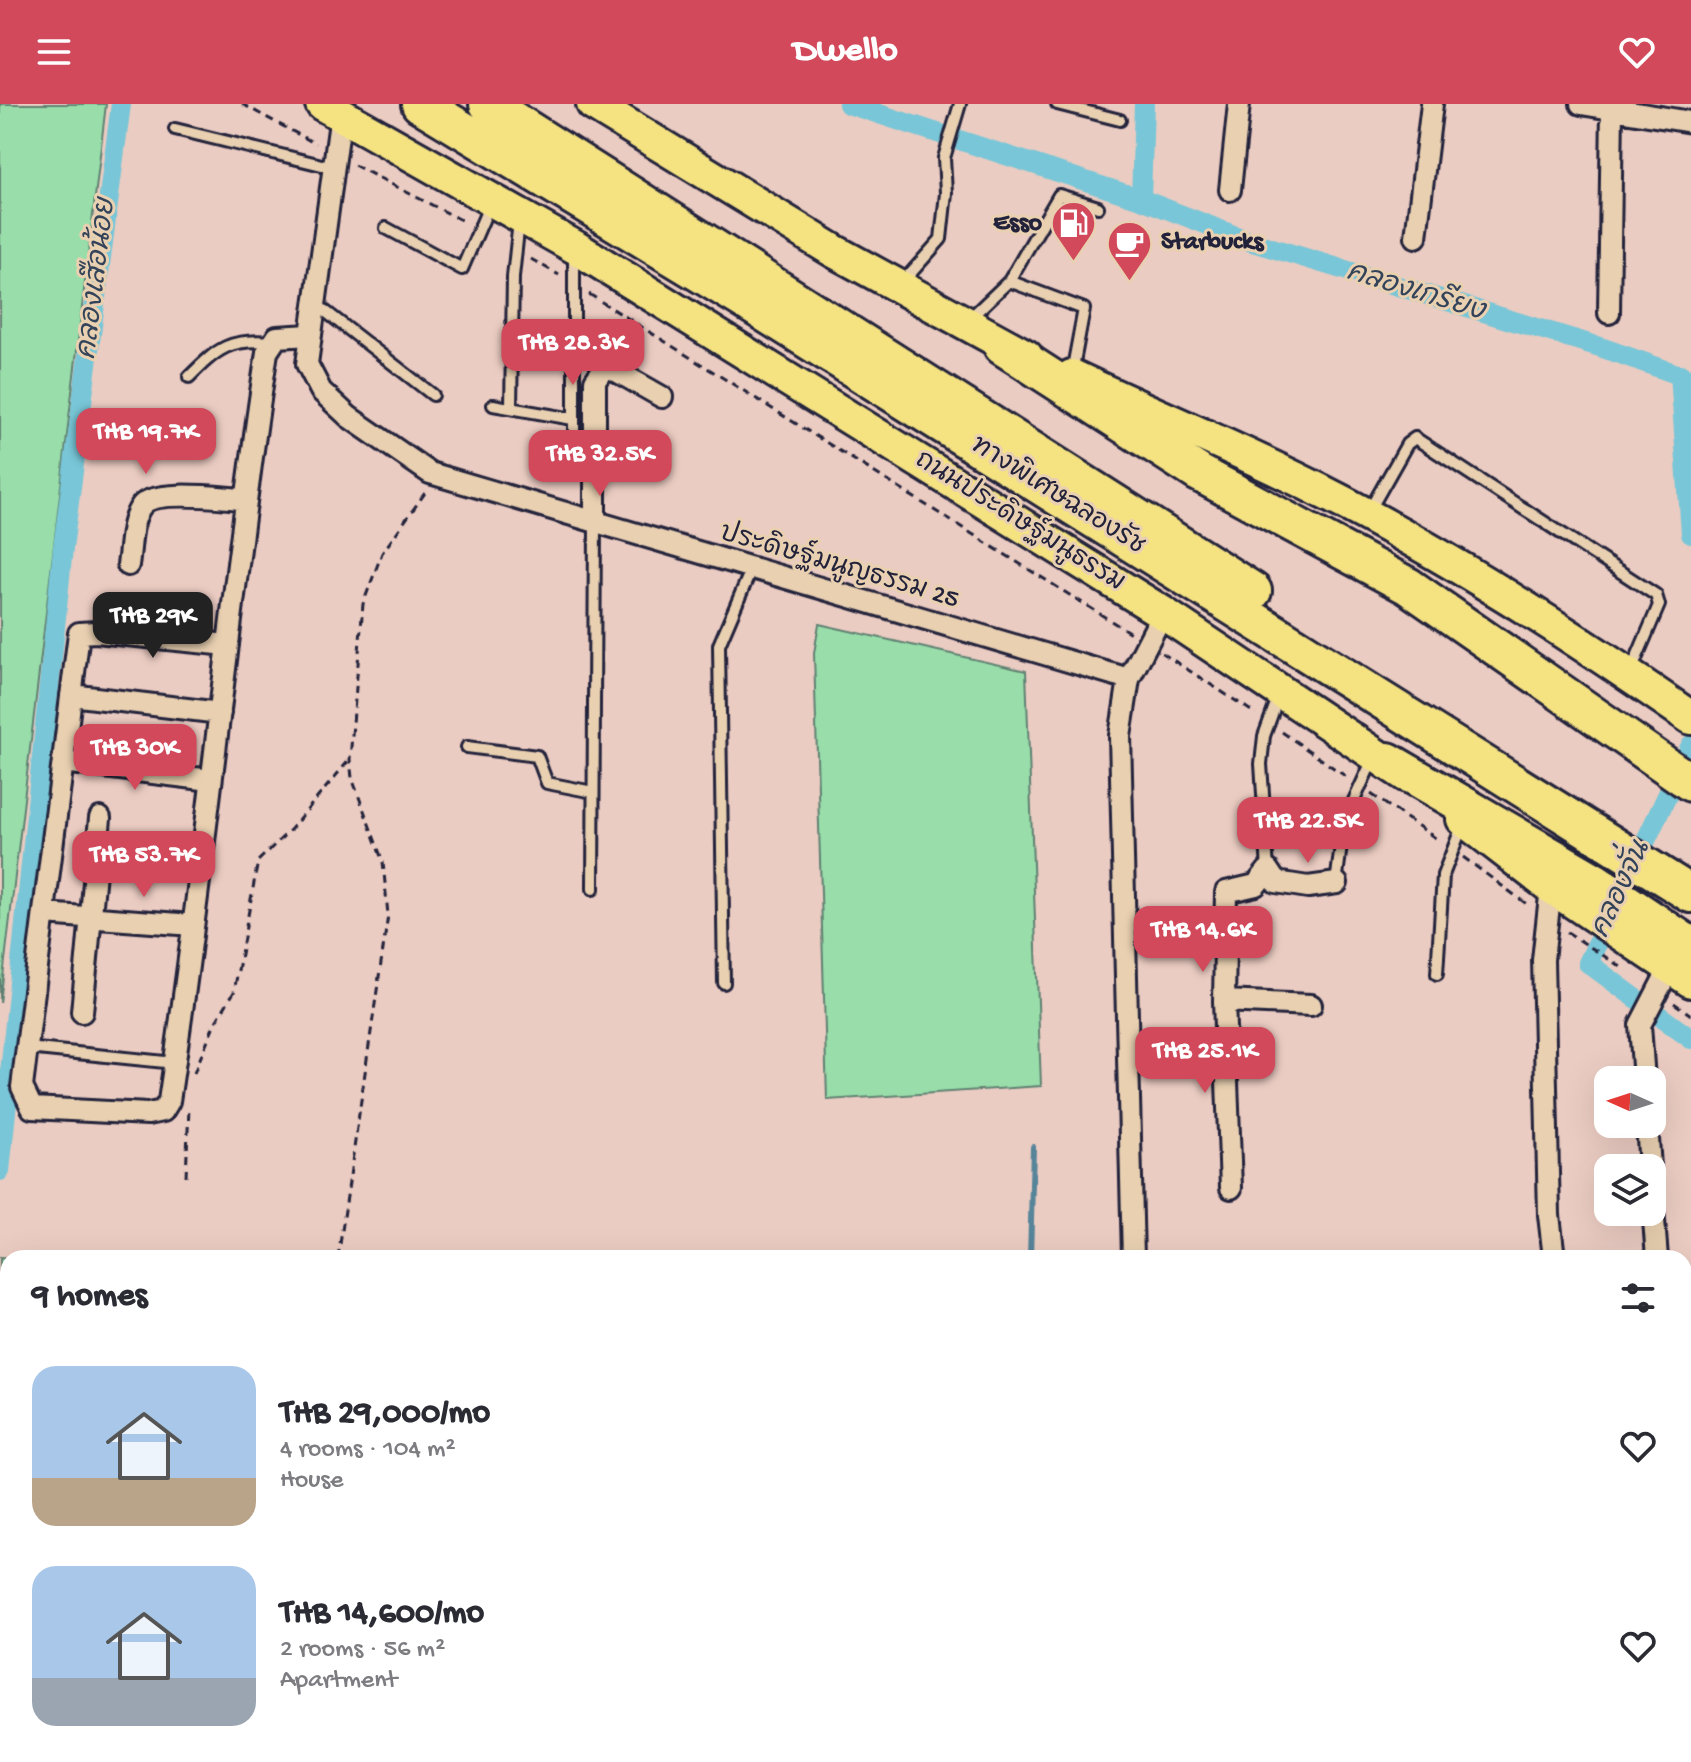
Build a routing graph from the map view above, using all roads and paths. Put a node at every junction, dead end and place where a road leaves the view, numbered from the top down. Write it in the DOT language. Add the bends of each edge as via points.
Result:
graph roads {
  1 [pos="242,104"];
  2 [pos="420,104"];
  3 [pos="488,104"];
  4 [pos="593,104"];
  5 [pos="1057,104"];
  6 [pos="1239,104"];
  7 [pos="1432,104"];
  8 [pos="1581,104"];
  9 [pos="959,106"];
  10 [pos="332,109"];
  11 [pos="1612,109"];
  12 [pos="1120,120"];
  13 [pos="1691,122"];
  14 [pos="175,129"];
  15 [pos="335,161"];
  16 [pos="1230,190"];
  17 [pos="506,207"];
  18 [pos="1098,207"];
  19 [pos="386,228"];
  20 [pos="480,229"];
  21 [pos="1416,237"];
  22 [pos="575,247"];
  23 [pos="514,250"];
  24 [pos="1009,281"];
  25 [pos="573,283"];
  26 [pos="898,287"];
  27 [pos="316,304"];
  28 [pos="1609,313"];
  29 [pos="964,324"];
  30 [pos="310,335"];
  31 [pos="272,342"];
  32 [pos="1002,346"];
  33 [pos="1071,376"];
  34 [pos="189,377"];
  35 [pos="433,395"];
  36 [pos="662,397"];
  37 [pos="493,405"];
  38 [pos="511,408"];
  39 [pos="573,419"];
  40 [pos="574,472"];
  41 [pos="437,476"];
  42 [pos="245,499"];
  43 [pos="1367,515"];
  44 [pos="595,520"];
  45 [pos="128,565"];
  46 [pos="751,570"];
  47 [pos="1163,613"];
  48 [pos="1148,644"];
  49 [pos="228,645"];
  50 [pos="1628,676"];
  51 [pos="1129,679"];
  52 [pos="1282,689"];
  53 [pos="71,695"];
  54 [pos="220,713"];
  55 [pos="1688,716"];
  56 [pos="1269,723"];
  57 [pos="467,747"];
  58 [pos="1382,757"];
  59 [pos="350,759"];
  60 [pos="63,762"];
  61 [pos="1681,776"];
  62 [pos="211,780"];
  63 [pos="1360,787"];
  64 [pos="593,792"];
  65 [pos="100,818"];
  66 [pos="1464,820"];
  67 [pos="1454,851"];
  68 [pos="1268,870"];
  69 [pos="1691,871"];
  70 [pos="1337,880"];
  71 [pos="593,889"];
  72 [pos="1691,894"];
  73 [pos="1566,904"];
  74 [pos="44,914"];
  75 [pos="91,918"];
  76 [pos="193,925"];
  77 [pos="1684,965"];
  78 [pos="1628,972"];
  79 [pos="1437,974"];
  80 [pos="724,983"];
  81 [pos="1224,1001"];
  82 [pos="1311,1005"];
  83 [pos="82,1012"];
  84 [pos="27,1048"];
  85 [pos="175,1063"];
  86 [pos="1643,1066"];
  87 [pos="192,1087"];
  88 [pos="190,1102"];
  89 [pos="186,1176"];
  90 [pos="1231,1188"];
  91 [pos="1654,1226"];
  92 [pos="339,1250"];
  93 [pos="1133,1250"];
  94 [pos="1553,1250"];
  95 [pos="1656,1250"];
  1 -- 15 [label="path"];
  2 -- 72 [label="highway, ทางพิเศษฉลองรัช" via="739,297"];
  3 -- 69 [label="highway, ทางพิเศษฉลองรัช"];
  4 -- 26 [label="main road"];
  5 -- 12 [label="lane"];
  6 -- 16 [label="street"];
  7 -- 21 [label="street"];
  8 -- 11 [label="street"];
  9 -- 26 [label="lane" via="944,158 941,239"];
  10 -- 15 [label="street, ประดิษฐ์มนูญธรรม 25"];
  10 -- 17 [label="main road, ถนนประดิษฐ์มนูธรรม"];
  11 -- 13 [label="street"];
  11 -- 28 [label="street"];
  14 -- 15 [label="lane"];
  15 -- 20 [label="path"];
  15 -- 27 [label="street, ประดิษฐ์มนูญธรรม 25"];
  17 -- 20 [label="lane"];
  17 -- 22 [label="main road, ถนนประดิษฐ์มนูธรรม"];
  17 -- 23 [label="lane"];
  18 -- 24 [label="lane" via="1059,195"];
  19 -- 20 [label="lane" via="462,269"];
  22 -- 25 [label="lane"];
  22 -- 47 [label="main road, ถนนประดิษฐ์มนูธรรม"];
  23 -- 25 [label="path"];
  23 -- 38 [label="lane"];
  24 -- 29 [label="lane"];
  24 -- 33 [label="lane" via="1084,309"];
  25 -- 39 [label="lane"];
  25 -- 48 [label="path"];
  26 -- 29 [label="main road"];
  27 -- 30 [label="street, ประดิษฐ์มนูญธรรม 25"];
  27 -- 35 [label="lane"];
  29 -- 32 [label="main road"];
  30 -- 31 [label="street" via="283,335"];
  30 -- 41 [label="street, ประดิษฐ์มนูญธรรม 25" via="307,364 321,391 349,417"];
  31 -- 34 [label="lane" via="229,343"];
  31 -- 42 [label="street"];
  32 -- 33 [label="main road"];
  32 -- 61 [label="highway" via="1199,473 1408,586"];
  33 -- 43 [label="main road"];
  36 -- 44 [label="street" via="611,368 595,381"];
  37 -- 38 [label="lane"];
  38 -- 39 [label="lane"];
  39 -- 40 [label="lane"];
  41 -- 44 [label="street, ประดิษฐ์มนูญธรรม 25"];
  41 -- 59 [label="path" via="382,553 363,604"];
  42 -- 45 [label="street" via="156,496 143,503 135,518"];
  42 -- 49 [label="street"];
  43 -- 50 [label="main road"];
  43 -- 50 [label="lane" via="1415,438 1656,595 1659,605"];
  44 -- 46 [label="street, ประดิษฐ์มนูญธรรม 25"];
  44 -- 64 [label="lane"];
  46 -- 51 [label="street, ประดิษฐ์มนูญธรรม 25"];
  46 -- 80 [label="lane" via="719,645"];
  47 -- 48 [label="street"];
  47 -- 52 [label="main road, ถนนประดิษฐ์มนูธรรม"];
  48 -- 51 [label="street"];
  48 -- 56 [label="path"];
  49 -- 53 [label="street" via="79,633"];
  49 -- 54 [label="street"];
  50 -- 55 [label="main road"];
  51 -- 93 [label="street" via="1120,736"];
  52 -- 56 [label="lane"];
  52 -- 58 [label="main road, ถนนประดิษฐ์มนูธรรม"];
  53 -- 54 [label="street"];
  53 -- 60 [label="street"];
  54 -- 62 [label="street"];
  56 -- 63 [label="path"];
  56 -- 68 [label="lane" via="1261,764"];
  57 -- 64 [label="lane" via="537,756 547,783"];
  58 -- 63 [label="lane"];
  58 -- 66 [label="main road, ถนนประดิษฐ์มนูธรรม"];
  58 -- 73 [label="highway"];
  59 -- 87 [label="path" via="258,861 234,992 214,1025"];
  59 -- 92 [label="path" via="383,862 388,915"];
  60 -- 62 [label="street"];
  60 -- 74 [label="street"];
  62 -- 76 [label="street"];
  63 -- 67 [label="path"];
  63 -- 70 [label="lane" via="1344,822"];
  64 -- 71 [label="lane"];
  65 -- 75 [label="street"];
  66 -- 67 [label="lane"];
  66 -- 73 [label="main road, ถนนประดิษฐ์มนูธรรม"];
  67 -- 73 [label="path"];
  67 -- 79 [label="lane" via="1443,875"];
  68 -- 70 [label="street" via="1276,882 1295,886"];
  68 -- 81 [label="street" via="1256,885 1226,892"];
  73 -- 77 [label="highway" via="1624,918"];
  73 -- 78 [label="path"];
  73 -- 94 [label="street" via="1544,1023"];
  74 -- 75 [label="street"];
  74 -- 84 [label="street"];
  75 -- 76 [label="street"];
  75 -- 83 [label="street"];
  76 -- 85 [label="street"];
  77 -- 86 [label="street" via="1643,1016"];
  81 -- 82 [label="street"];
  81 -- 90 [label="street"];
  84 -- 85 [label="lane"];
  84 -- 85 [label="street" via="22,1087 32,1108 163,1111"];
  88 -- 89 [label="path"];
  91 -- 95 [label="street"];
}
